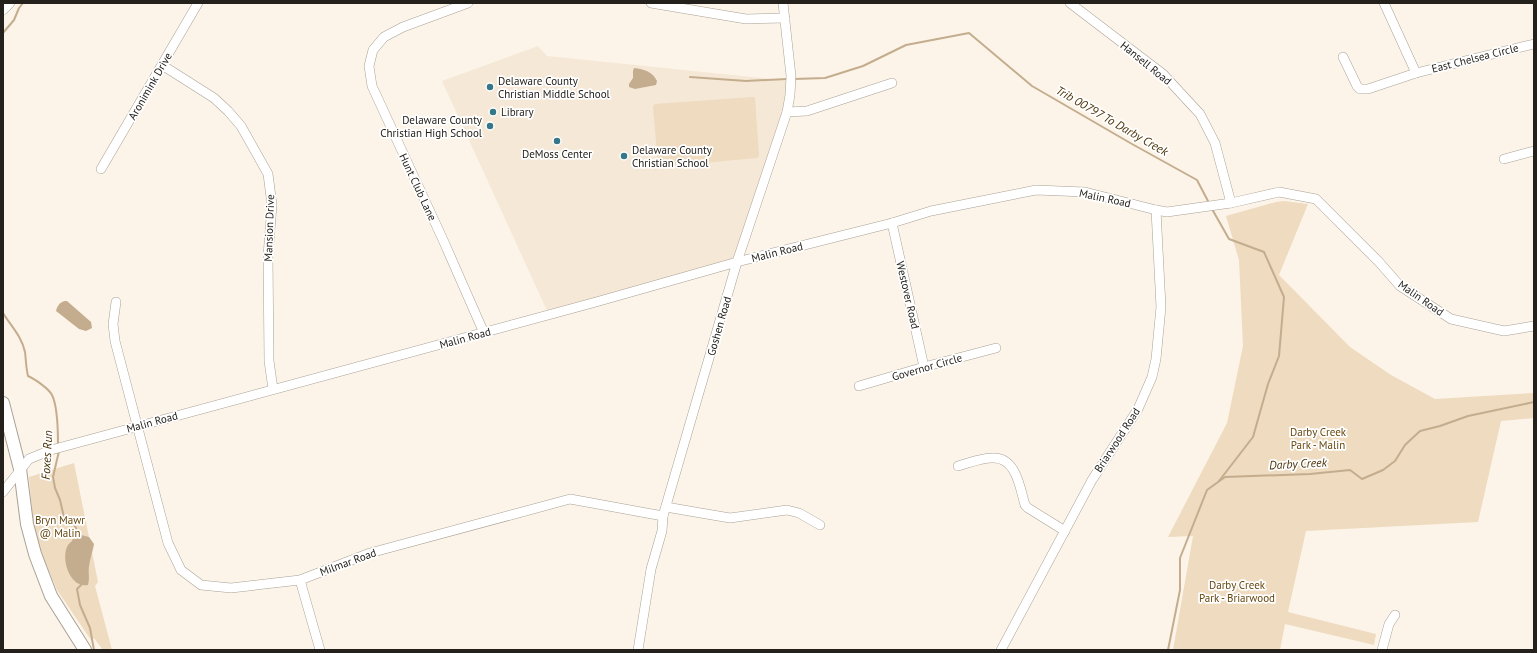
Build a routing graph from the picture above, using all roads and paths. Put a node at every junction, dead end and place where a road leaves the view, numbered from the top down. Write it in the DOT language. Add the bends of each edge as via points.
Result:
graph roads {
  1 [pos="10,3"];
  2 [pos="198,3"];
  3 [pos="468,3"];
  4 [pos="651,3"];
  5 [pos="783,3"];
  6 [pos="1070,3"];
  7 [pos="1384,3"];
  8 [pos="3,10"];
  9 [pos="785,18"];
  10 [pos="1534,44"];
  11 [pos="1343,57"];
  12 [pos="162,65"];
  13 [pos="1416,73"];
  14 [pos="892,82"];
  15 [pos="787,112"];
  16 [pos="1534,151"];
  17 [pos="1504,160"];
  18 [pos="101,169"];
  19 [pos="1231,203"];
  20 [pos="1156,210"];
  21 [pos="892,223"];
  22 [pos="737,262"];
  23 [pos="116,302"];
  24 [pos="1534,326"];
  25 [pos="484,333"];
  26 [pos="996,348"];
  27 [pos="924,367"];
  28 [pos="859,386"];
  29 [pos="273,389"];
  30 [pos="3,403"];
  31 [pos="137,426"];
  32 [pos="958,466"];
  33 [pos="20,469"];
  34 [pos="3,492"];
  35 [pos="666,507"];
  36 [pos="663,516"];
  37 [pos="820,525"];
  38 [pos="1065,531"];
  39 [pos="300,580"];
  40 [pos="1395,615"];
  41 [pos="85,650"];
  42 [pos="320,650"];
  43 [pos="638,650"];
  44 [pos="1001,650"];
  45 [pos="1382,650"];
  1 -- 8 [label="street"];
  2 -- 12 [label="street, Aronimink Drive"];
  3 -- 25 [label="street, Hunt Club Lane" via="403,27 384,37 373,50 368,66 372,86"];
  4 -- 9 [label="street" via="746,19"];
  5 -- 9 [label="street, Goshen Road"];
  6 -- 19 [label="street, Hansell Road" via="1163,74 1200,114 1215,144"];
  7 -- 13 [label="street"];
  9 -- 15 [label="street, Goshen Road" via="791,78"];
  10 -- 13 [label="street, East Chelsea Circle"];
  11 -- 13 [label="street, East Chelsea Circle" via="1360,88 1372,89"];
  12 -- 18 [label="street, Aronimink Drive"];
  12 -- 29 [label="street, Mansion Drive" via="214,98 228,111 241,126 268,174 272,205 268,256 269,361"];
  14 -- 15 [label="street" via="807,111"];
  15 -- 22 [label="street, Goshen Road"];
  16 -- 17 [label="street"];
  19 -- 20 [label="street, Malin Road" via="1167,212"];
  19 -- 24 [label="street, Malin Road" via="1279,192 1316,199 1400,286 1451,319 1504,331"];
  20 -- 21 [label="street, Malin Road" via="1085,192 1036,190 931,211"];
  20 -- 38 [label="street, Briarwood Road" via="1161,308 1152,377 1138,409 1092,480"];
  21 -- 22 [label="street, Malin Road"];
  21 -- 27 [label="street, Westover Road"];
  22 -- 25 [label="street, Malin Road"];
  22 -- 35 [label="street, Goshen Road"];
  23 -- 31 [label="street, Milmar Road" via="113,324 115,341"];
  25 -- 29 [label="street, Malin Road"];
  26 -- 27 [label="street, Governor Circle"];
  27 -- 28 [label="street, Governor Circle"];
  29 -- 31 [label="street, Malin Road"];
  30 -- 33 [label="main road"];
  31 -- 33 [label="street, Malin Road" via="58,448 29,459"];
  31 -- 39 [label="street, Milmar Road" via="168,543 181,570 201,585 211,587 231,588"];
  32 -- 38 [label="street" via="992,458 1008,463 1013,470 1025,505"];
  33 -- 34 [label="street, Malin Road"];
  33 -- 41 [label="main road" via="27,524 35,554 51,596"];
  35 -- 36 [label="street, Goshen Road"];
  35 -- 37 [label="street" via="730,518 787,510 799,513"];
  36 -- 39 [label="street, Milmar Road" via="570,499 370,553"];
  36 -- 43 [label="street, Goshen Road" via="662,531 651,569"];
  38 -- 44 [label="street, Briarwood Road"];
  39 -- 42 [label="street"];
  40 -- 45 [label="street" via="1389,624"];
}
